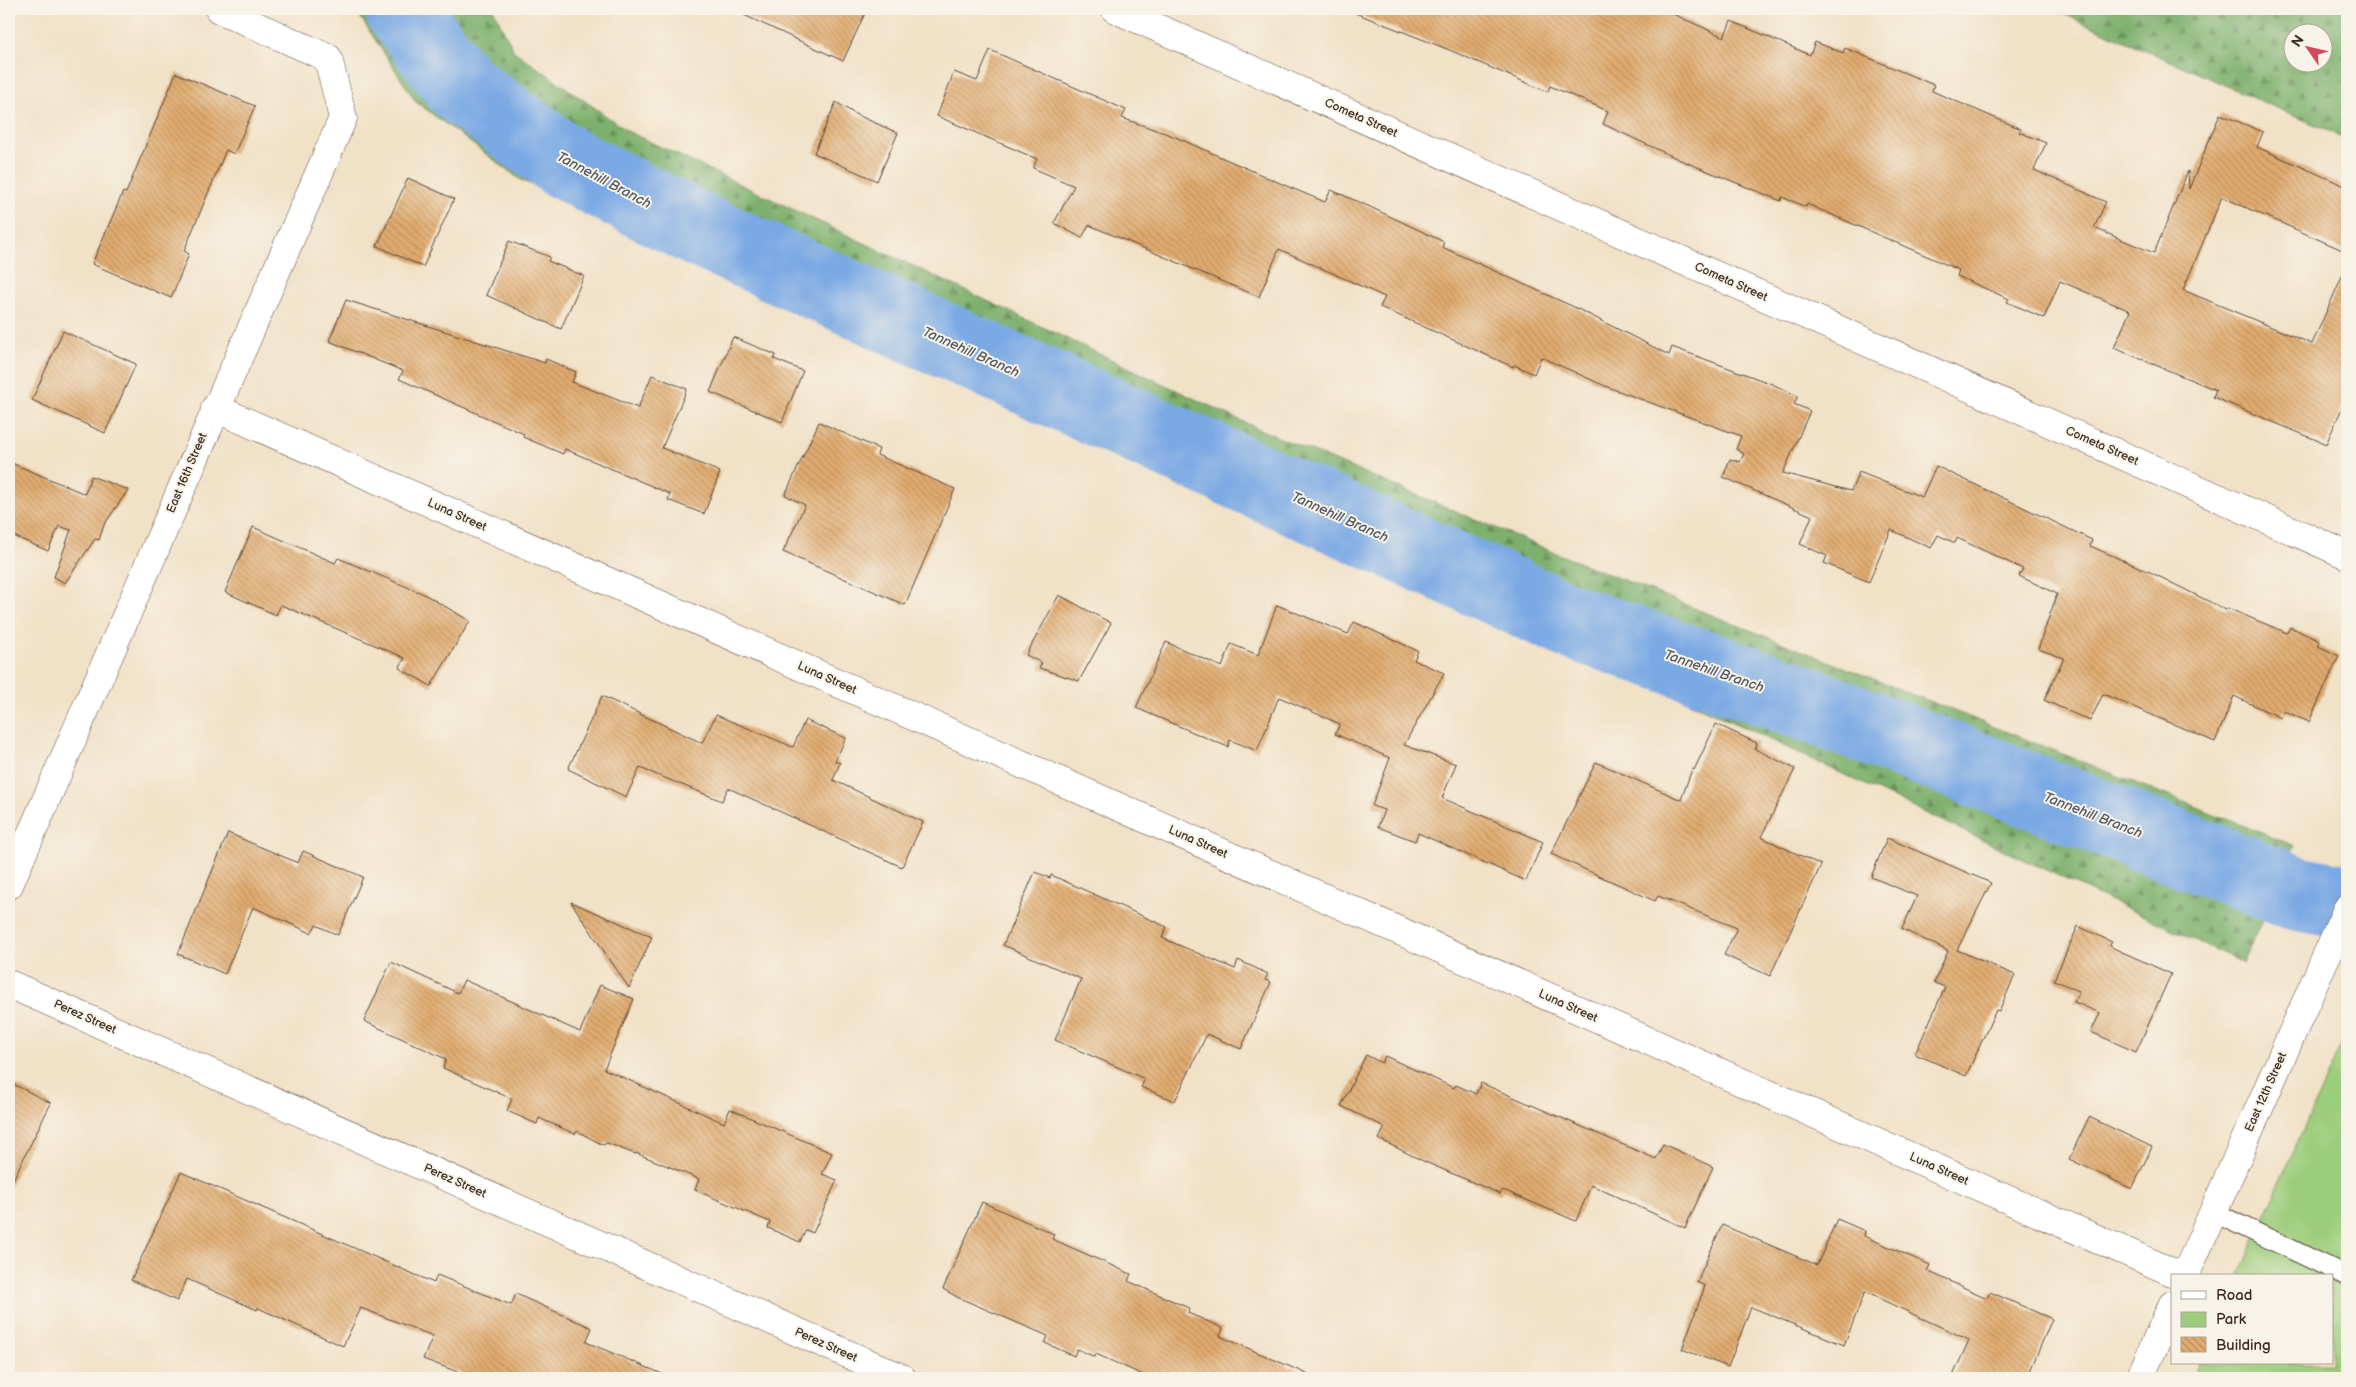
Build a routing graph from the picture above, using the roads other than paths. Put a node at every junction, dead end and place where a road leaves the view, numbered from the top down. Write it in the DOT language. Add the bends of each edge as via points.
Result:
graph roads {
  1 [pos="219,9"];
  2 [pos="1116,9"];
  3 [pos="215,408"];
  4 [pos="2347,555"];
  5 [pos="9,885"];
  6 [pos="2347,909"];
  7 [pos="9,984"];
  8 [pos="2213,1212"];
  9 [pos="2175,1274"];
  10 [pos="2186,1274"];
  11 [pos="2347,1276"];
  12 [pos="2171,1307"];
  13 [pos="902,1378"];
  14 [pos="2140,1378"];
  1 -- 3 [label="street, East 16th Street" via="328,58 343,118"];
  2 -- 4 [label="street, Cometa Street"];
  3 -- 5 [label="street, East 16th Street"];
  3 -- 9 [label="street, Luna Street"];
  6 -- 8 [label="street, East 12th Street"];
  7 -- 13 [label="street, Perez Street"];
  8 -- 10 [label="street, East 12th Street"];
  8 -- 11 [label="lane"];
  12 -- 14 [label="street"];
}
